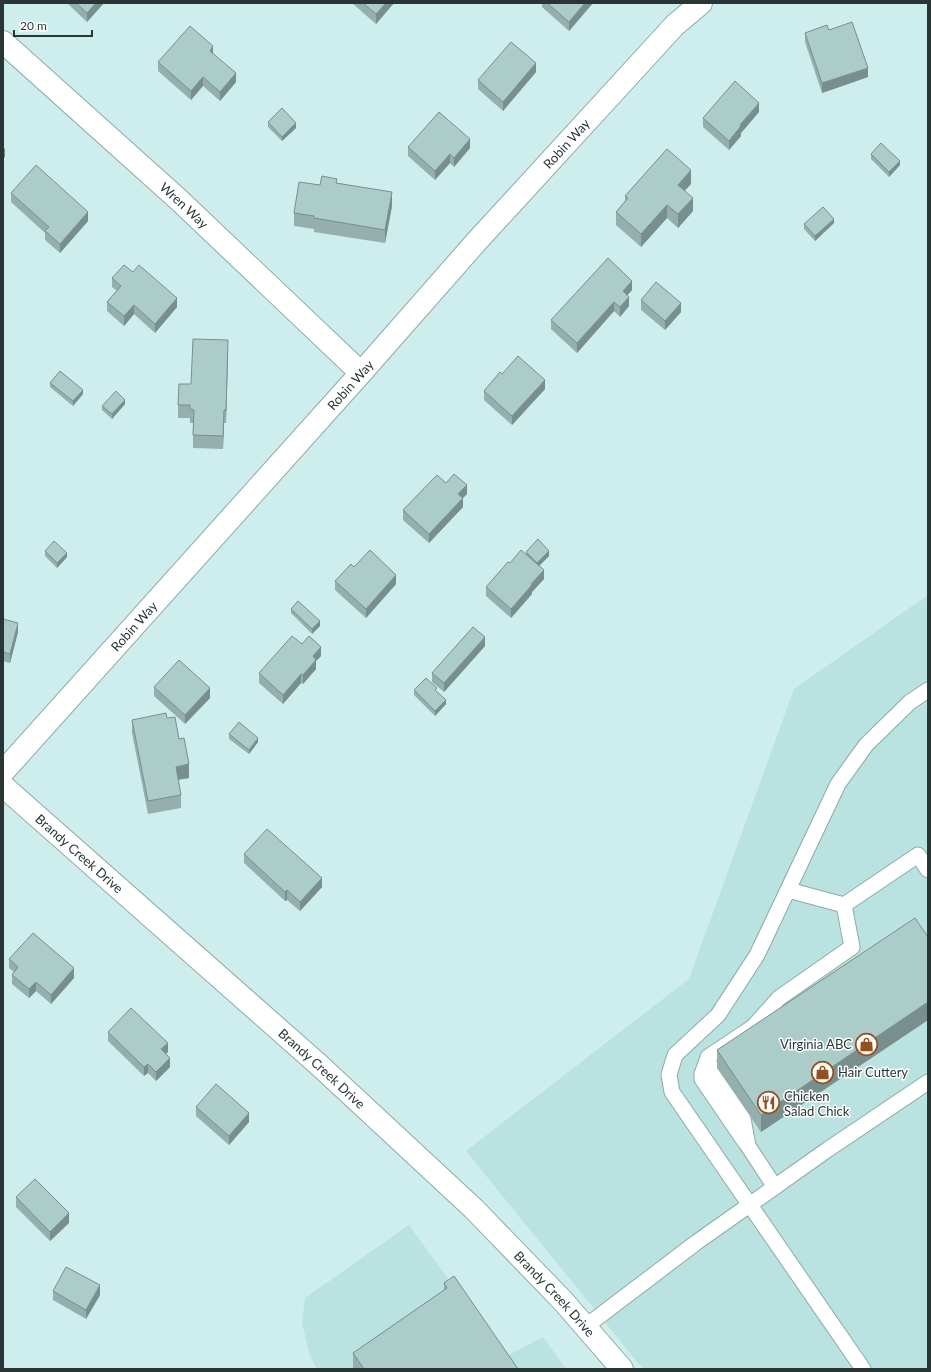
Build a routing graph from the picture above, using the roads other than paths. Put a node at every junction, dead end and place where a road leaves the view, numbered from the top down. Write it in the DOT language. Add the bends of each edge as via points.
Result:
graph roads {
  1 [pos="701,3"];
  2 [pos="3,42"];
  3 [pos="361,373"];
  4 [pos="928,690"];
  5 [pos="3,772"];
  6 [pos="3,786"];
  7 [pos="923,852"];
  8 [pos="928,870"];
  9 [pos="788,890"];
  10 [pos="844,905"];
  11 [pos="928,1082"];
  12 [pos="776,1187"];
  13 [pos="750,1205"];
  14 [pos="585,1327"];
  15 [pos="622,1369"];
  16 [pos="863,1369"];
  1 -- 3 [label="street, Robin Way" via="675,25 477,241"];
  2 -- 3 [label="street, Wren Way" via="179,200"];
  3 -- 5 [label="street, Robin Way"];
  4 -- 9 [label="lane" via="910,702 866,745 838,784"];
  6 -- 14 [label="street, Brandy Creek Drive" via="319,1065 474,1209"];
  7 -- 8 [label="lane"];
  7 -- 10 [label="lane"];
  9 -- 10 [label="lane"];
  9 -- 13 [label="lane" via="753,961 718,1015 675,1055 669,1075 672,1092"];
  10 -- 12 [label="lane" via="852,947 779,998 753,1027 708,1057 707,1061 742,1114 748,1146"];
  11 -- 12 [label="lane"];
  12 -- 13 [label="lane"];
  13 -- 14 [label="lane"];
  13 -- 16 [label="lane"];
  14 -- 15 [label="street, Brandy Creek Drive"];
}
